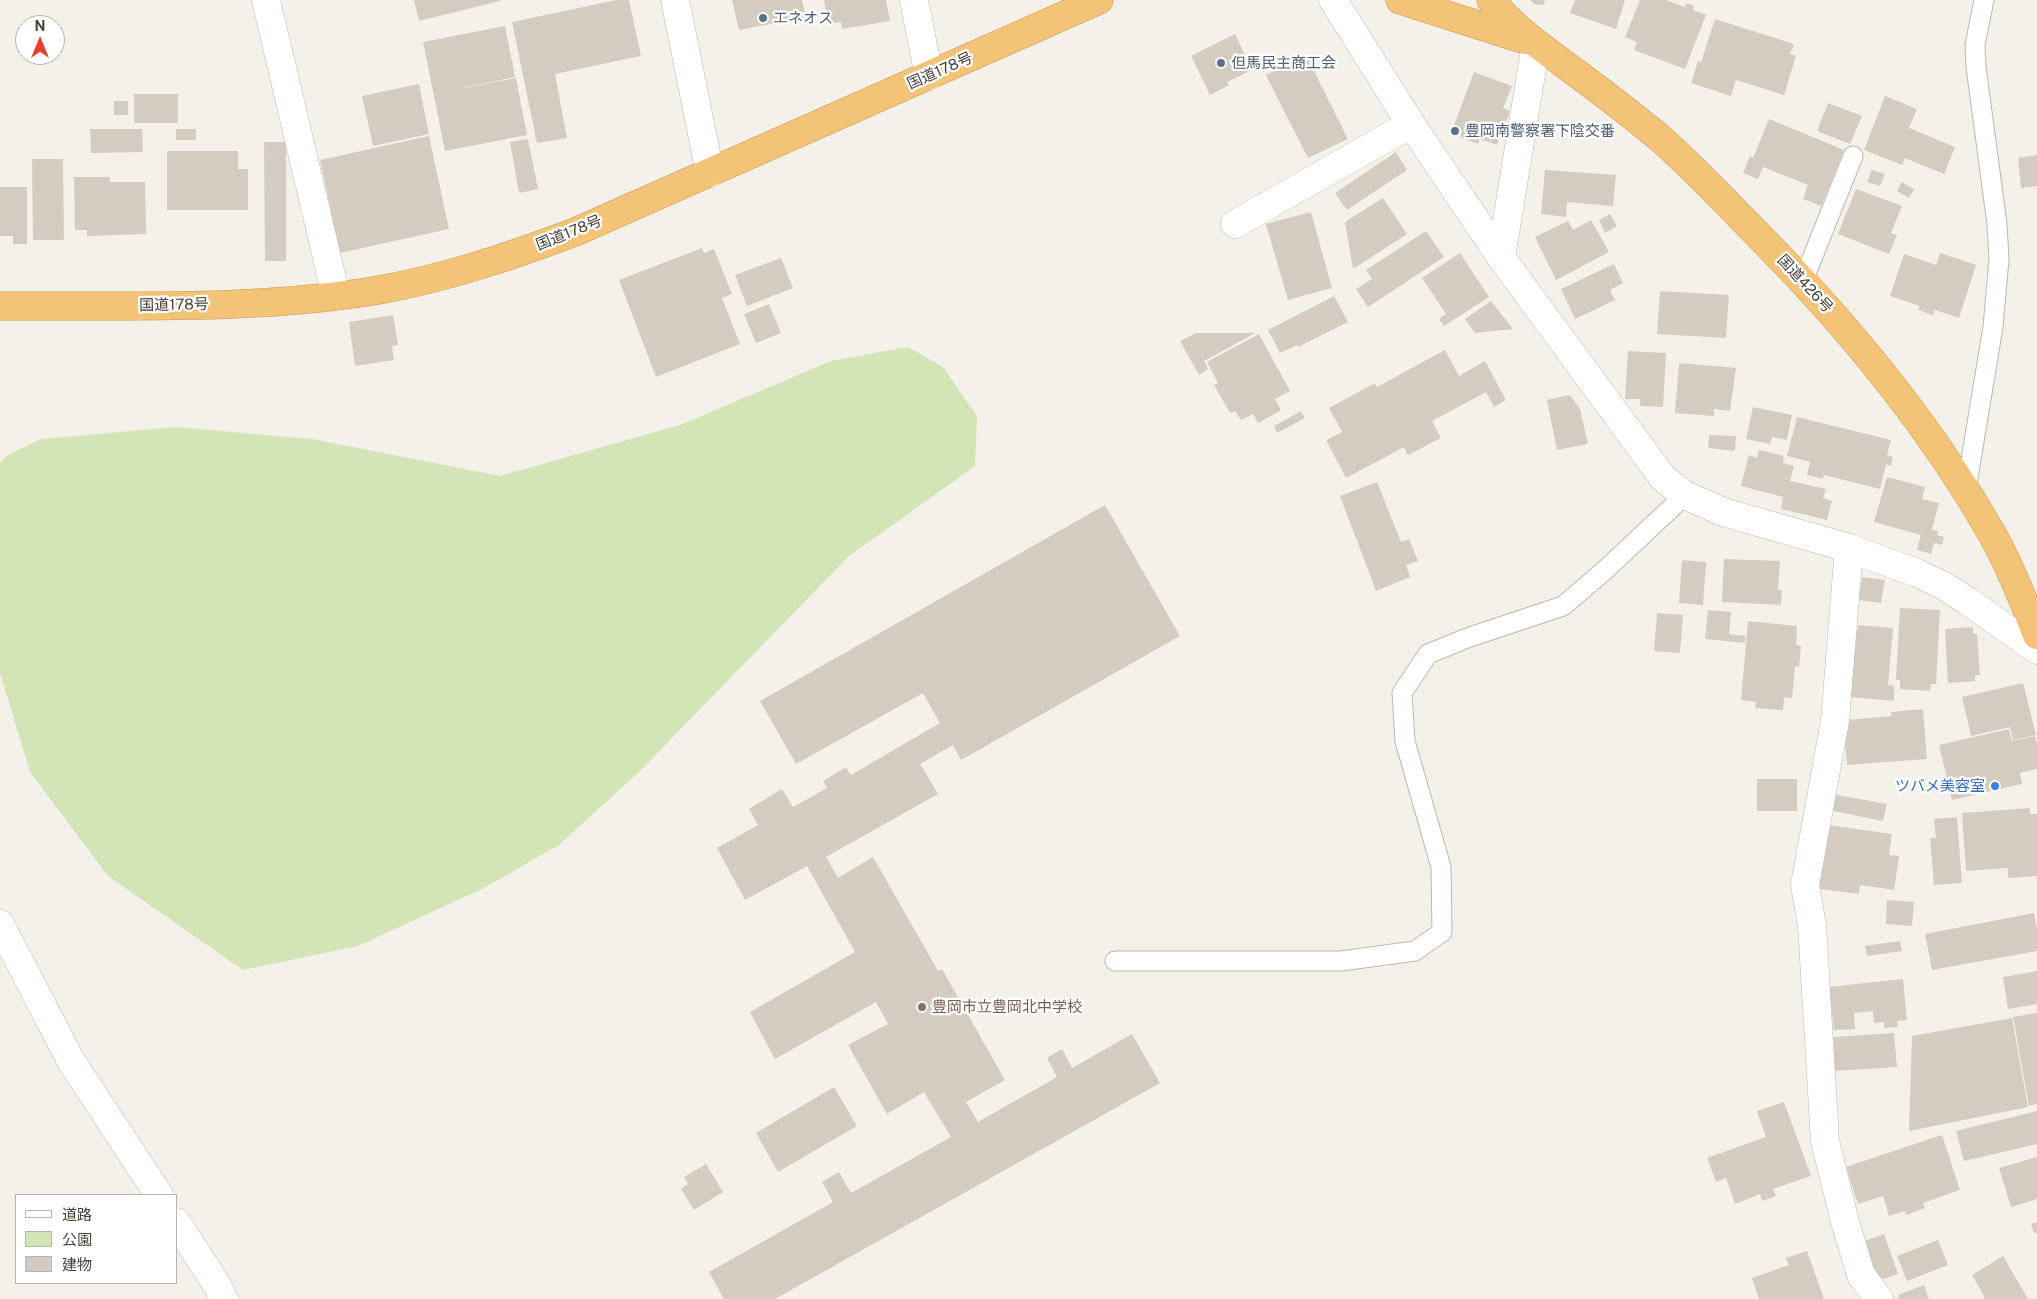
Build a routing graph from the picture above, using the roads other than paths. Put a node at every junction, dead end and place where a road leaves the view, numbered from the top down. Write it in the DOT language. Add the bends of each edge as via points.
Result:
graph roads {
  1 [pos="266,0"];
  2 [pos="675,0"];
  3 [pos="914,0"];
  4 [pos="1099,0"];
  5 [pos="1333,0"];
  6 [pos="1400,0"];
  7 [pos="1491,0"];
  8 [pos="1984,0"];
  9 [pos="1536,44"];
  10 [pos="929,76"];
  11 [pos="1411,124"];
  12 [pos="1853,156"];
  13 [pos="710,173"];
  14 [pos="1235,224"];
  15 [pos="1501,257"];
  16 [pos="1803,281"];
  17 [pos="336,296"];
  18 [pos="0,306"];
  19 [pos="1966,490"];
  20 [pos="1684,495"];
  21 [pos="1850,548"];
  22 [pos="2037,635"];
  23 [pos="2037,650"];
  24 [pos="0,924"];
  25 [pos="1115,961"];
  26 [pos="158,1194"];
  27 [pos="178,1225"];
  28 [pos="224,1299"];
  29 [pos="1879,1299"];
  1 -- 17 [label="street"];
  2 -- 13 [label="street"];
  3 -- 10 [label="street"];
  4 -- 10 [label="highway, 国道178号"];
  5 -- 11 [label="street"];
  6 -- 9 [label="highway"];
  7 -- 9 [label="highway, 国道426号" via="1516,28"];
  8 -- 19 [label="lane" via="1975,45 1976,67 1997,224 1998,259 1993,327"];
  9 -- 15 [label="street"];
  9 -- 16 [label="highway, 国道426号" via="1663,142"];
  10 -- 13 [label="highway, 国道178号"];
  11 -- 14 [label="street"];
  11 -- 15 [label="street"];
  12 -- 16 [label="lane"];
  13 -- 17 [label="highway, 国道178号" via="575,232 513,255 381,290"];
  15 -- 20 [label="street" via="1652,465"];
  16 -- 19 [label="highway, 国道426号" via="1890,382"];
  17 -- 18 [label="highway, 国道178号" via="242,303"];
  19 -- 22 [label="highway, 国道426号" via="1997,543"];
  20 -- 21 [label="street" via="1750,521"];
  20 -- 25 [label="lane" via="1604,572 1563,606 1428,654 1402,693 1405,742 1441,867 1442,932 1415,951 1340,961"];
  21 -- 23 [label="street" via="1944,586"];
  21 -- 29 [label="street" via="1835,721 1805,885 1812,925 1825,1141 1861,1275"];
  24 -- 26 [label="street" via="72,1062"];
  27 -- 28 [label="street"];
}
